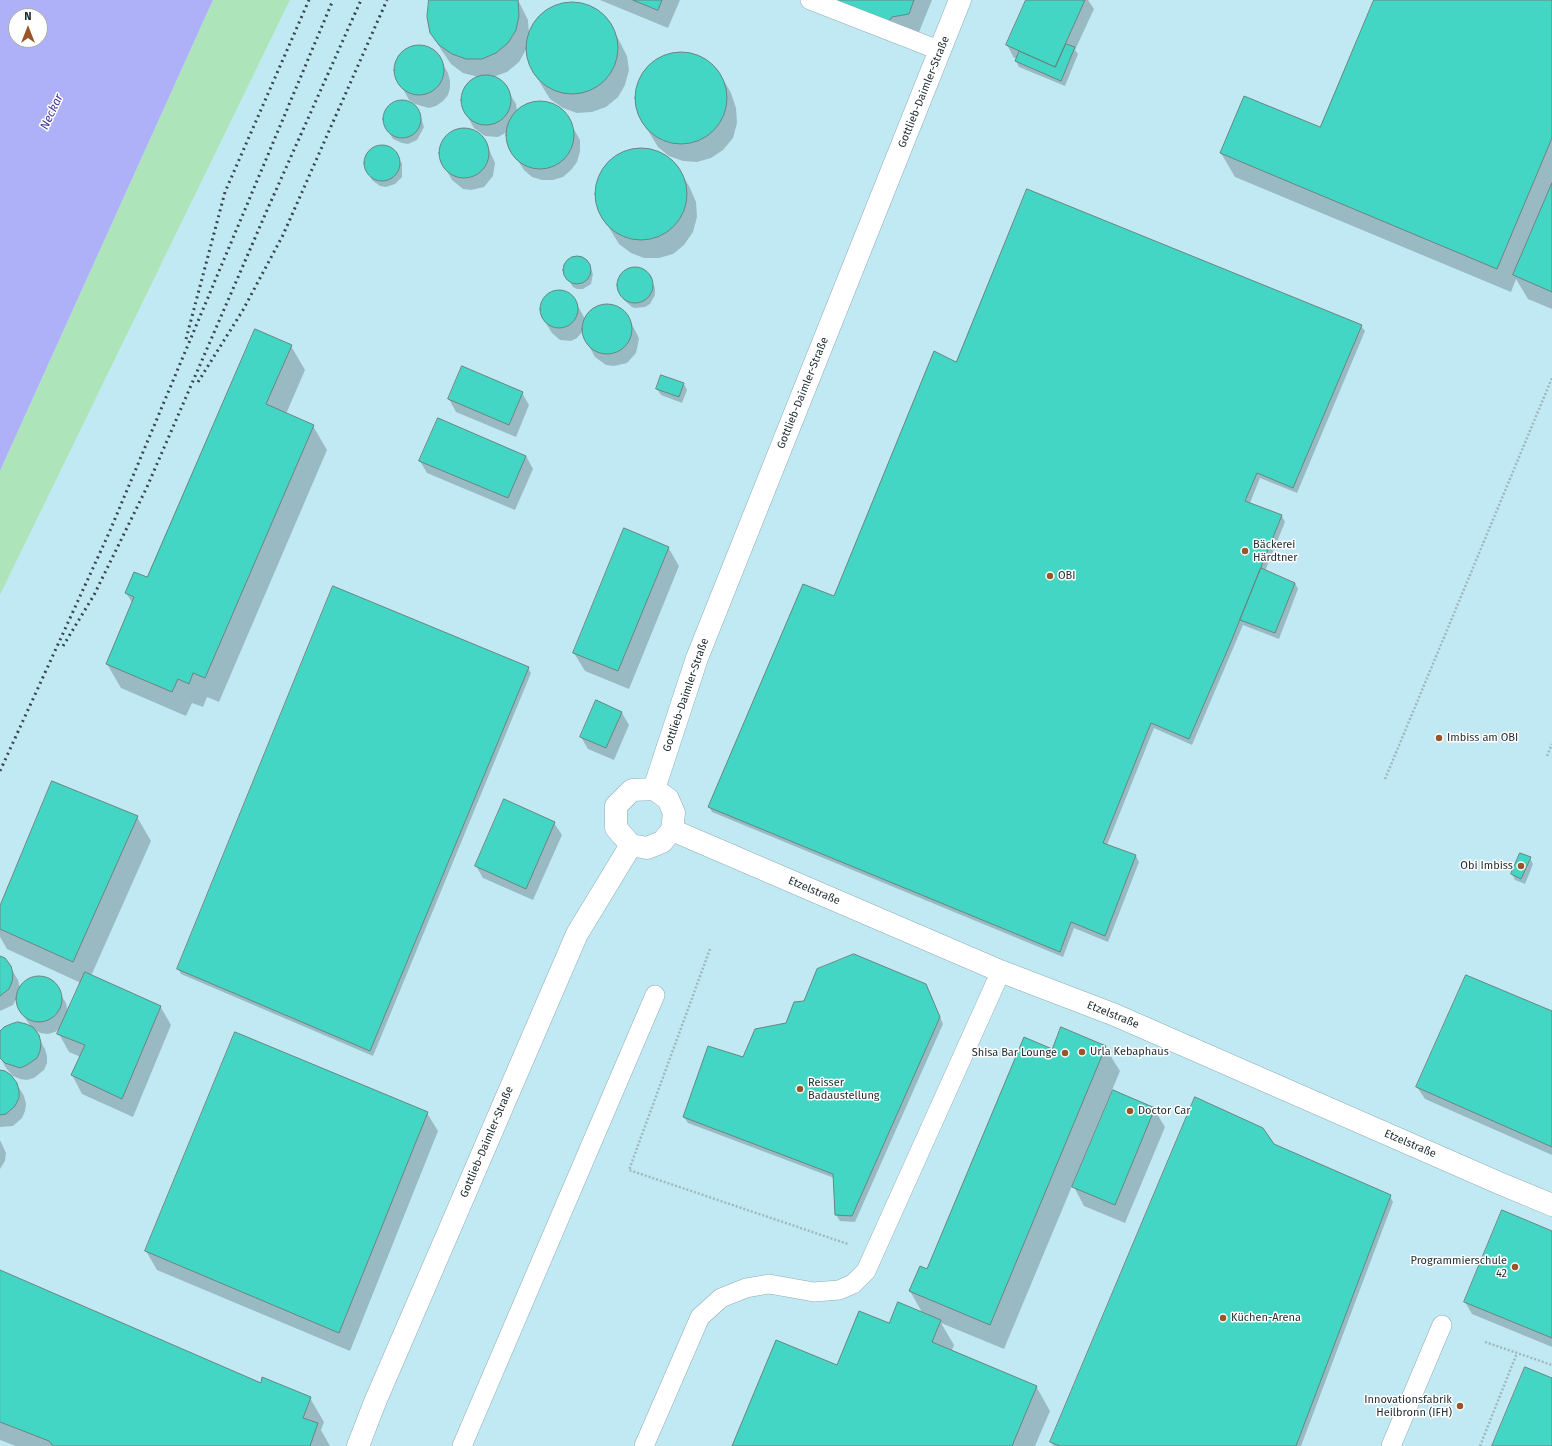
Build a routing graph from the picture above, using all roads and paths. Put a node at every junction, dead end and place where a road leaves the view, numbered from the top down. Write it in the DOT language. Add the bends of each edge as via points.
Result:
graph roads {
  1 [pos="810,0"];
  2 [pos="960,0"];
  3 [pos="941,50"];
  4 [pos="1552,378"];
  5 [pos="1552,744"];
  6 [pos="1547,756"];
  7 [pos="1385,779"];
  8 [pos="654,789"];
  9 [pos="672,830"];
  10 [pos="631,845"];
  11 [pos="710,949"];
  12 [pos="1001,971"];
  13 [pos="655,995"];
  14 [pos="1552,1205"];
  15 [pos="875,1253"];
  16 [pos="1442,1325"];
  17 [pos="1485,1342"];
  18 [pos="1517,1353"];
  19 [pos="1552,1365"];
  20 [pos="358,1446"];
  21 [pos="462,1446"];
  22 [pos="644,1446"];
  23 [pos="1391,1446"];
  24 [pos="1480,1446"];
  1 -- 3 [label="lane"];
  2 -- 3 [label="street, Gottlieb-Daimler-Straße"];
  3 -- 8 [label="street, Gottlieb-Daimler-Straße" via="697,658"];
  4 -- 7 [label="path"];
  5 -- 6 [label="path"];
  8 -- 9 [label="street" via="668,799 674,813"];
  8 -- 10 [label="street" via="632,790 616,806 616,828"];
  9 -- 10 [label="street" via="662,842 647,848"];
  9 -- 12 [label="street, Etzelstraße"];
  10 -- 20 [label="street, Gottlieb-Daimler-Straße" via="577,934"];
  11 -- 15 [label="path" via="629,1170"];
  12 -- 14 [label="street, Etzelstraße" via="1115,1015"];
  12 -- 15 [label="lane"];
  13 -- 21 [label="lane"];
  15 -- 22 [label="lane" via="866,1271 853,1284 839,1290 814,1292 769,1284 746,1288 721,1298 700,1317"];
  16 -- 23 [label="lane"];
  17 -- 18 [label="path"];
  18 -- 19 [label="path"];
  18 -- 24 [label="path"];
}
